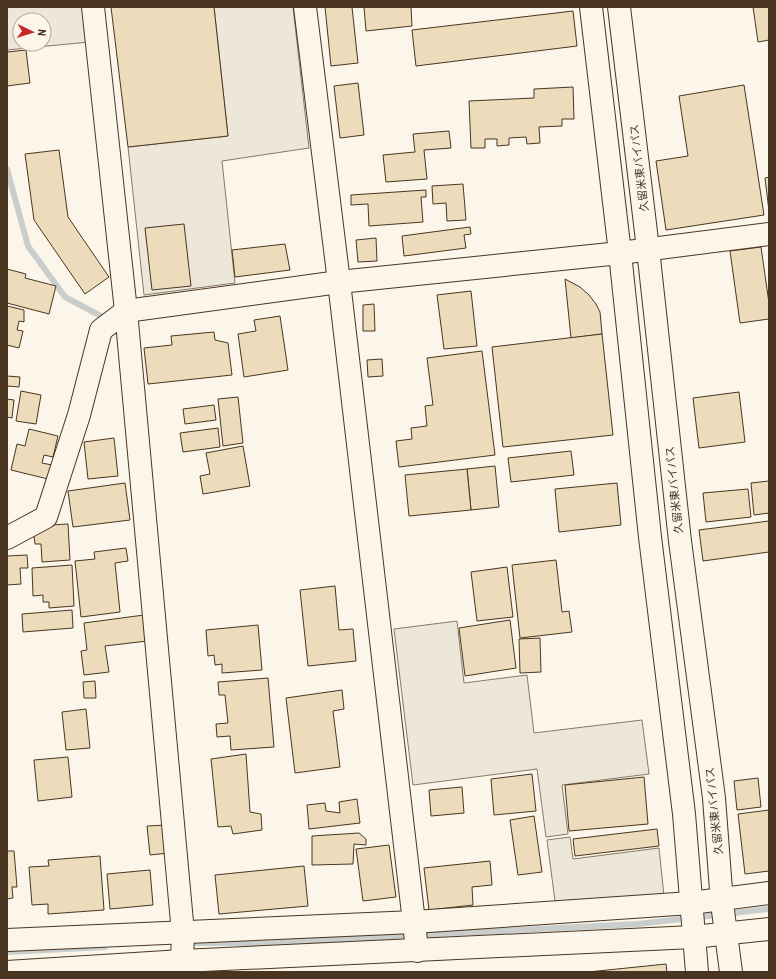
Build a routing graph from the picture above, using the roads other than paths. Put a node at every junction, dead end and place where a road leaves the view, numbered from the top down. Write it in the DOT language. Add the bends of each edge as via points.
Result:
graph roads {
  1 [pos="93,7"];
  2 [pos="305,7"];
  3 [pos="591,7"];
  4 [pos="619,7"];
  5 [pos="769,234"];
  6 [pos="648,249"];
  7 [pos="620,253"];
  8 [pos="340,282"];
  9 [pos="126,311"];
  10 [pos="7,538"];
  11 [pos="769,893"];
  12 [pos="722,901"];
  13 [pos="691,904"];
  14 [pos="414,922"];
  15 [pos="769,929"];
  16 [pos="726,931"];
  17 [pos="183,933"];
  18 [pos="693,934"];
  19 [pos="7,940"];
  20 [pos="417,951"];
  21 [pos="182,966"];
  22 [pos="7,972"];
  23 [pos="697,972"];
  24 [pos="731,972"];
  1 -- 9 [label="main road"];
  2 -- 8 [label="main road"];
  3 -- 7 [label="main road"];
  4 -- 6 [label="main road, 久留米東バイパス"];
  5 -- 6 [label="main road"];
  6 -- 7 [label="main road"];
  6 -- 12 [label="main road, 久留米東バイパス" via="680,541 714,798"];
  7 -- 8 [label="main road"];
  7 -- 13 [label="main road" via="651,545 684,814"];
  8 -- 9 [label="main road"];
  8 -- 14 [label="main road"];
  9 -- 10 [label="main road" via="101,330 79,415 46,517"];
  9 -- 17 [label="main road"];
  11 -- 12 [label="main road"];
  12 -- 13 [label="main road"];
  12 -- 16 [label="main road, 久留米東バイパス"];
  13 -- 14 [label="main road"];
  13 -- 18 [label="main road"];
  14 -- 17 [label="main road"];
  14 -- 20 [label="main road"];
  15 -- 16 [label="main road"];
  16 -- 18 [label="main road"];
  16 -- 24 [label="main road, 久留米東バイパス"];
  17 -- 19 [label="main road"];
  17 -- 21 [label="main road"];
  18 -- 20 [label="main road"];
  18 -- 23 [label="main road"];
  20 -- 21 [label="main road"];
  21 -- 22 [label="main road"];
}
